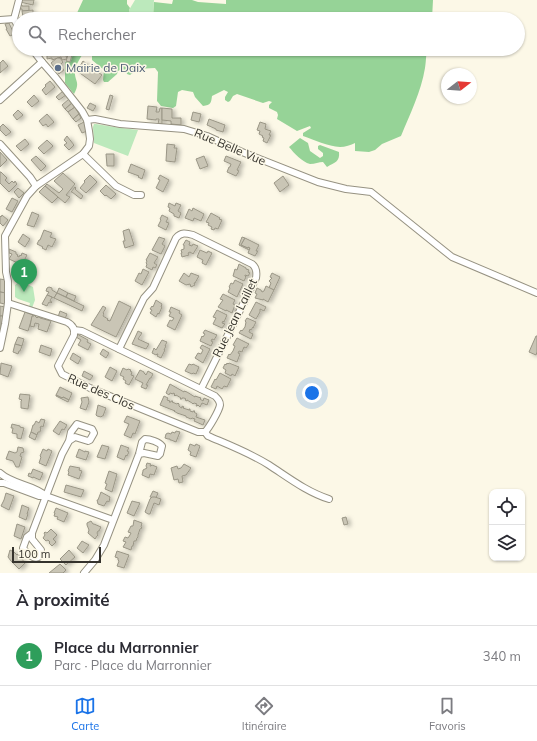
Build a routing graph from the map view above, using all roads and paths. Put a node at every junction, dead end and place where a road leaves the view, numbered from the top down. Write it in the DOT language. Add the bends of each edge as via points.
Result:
graph roads {
  1 [pos="19,0"];
  2 [pos="16,12"];
  3 [pos="12,19"];
  4 [pos="0,20"];
  5 [pos="37,56"];
  6 [pos="42,62"];
  7 [pos="0,100"];
  8 [pos="87,120"];
  9 [pos="0,144"];
  10 [pos="83,154"];
  11 [pos="36,186"];
  12 [pos="141,195"];
  13 [pos="2,235"];
  14 [pos="537,293"];
  15 [pos="8,303"];
  16 [pos="74,330"];
  17 [pos="0,348"];
  18 [pos="119,349"];
  19 [pos="201,389"];
  20 [pos="205,432"];
  21 [pos="69,441"];
  22 [pos="139,454"];
  23 [pos="0,473"];
  24 [pos="0,483"];
  25 [pos="46,496"];
  26 [pos="329,499"];
  27 [pos="113,520"];
  28 [pos="32,533"];
  29 [pos="84,573"];
  1 -- 2 [label="street"];
  3 -- 4 [label="street"];
  5 -- 6 [label="street"];
  6 -- 7 [label="street"];
  6 -- 8 [label="street"];
  8 -- 10 [label="street" via="90,139 89,146"];
  8 -- 14 [label="street, Rue Belle Vue" via="191,130 318,182 371,192 452,257"];
  9 -- 11 [label="street"];
  10 -- 11 [label="street"];
  10 -- 12 [label="street" via="116,186 134,195"];
  11 -- 13 [label="street"];
  13 -- 15 [label="street"];
  15 -- 16 [label="street" via="69,323"];
  15 -- 17 [label="street"];
  16 -- 18 [label="street" via="82,331"];
  16 -- 20 [label="street, Rue des Clos" via="74,335 58,366 62,374 152,414 198,432"];
  18 -- 19 [label="street"];
  18 -- 19 [label="street, Rue Jean Laillet" via="176,238 189,233 252,264 256,273 256,278"];
  19 -- 20 [label="street" via="215,396 220,404"];
  20 -- 26 [label="street" via="208,436 269,465 303,487"];
  21 -- 25 [label="street"];
  22 -- 27 [label="street"];
  23 -- 25 [label="street" via="6,478 41,491"];
  24 -- 25 [label="street"];
  25 -- 27 [label="street"];
  25 -- 28 [label="street"];
  27 -- 29 [label="street" via="101,550"];
}
